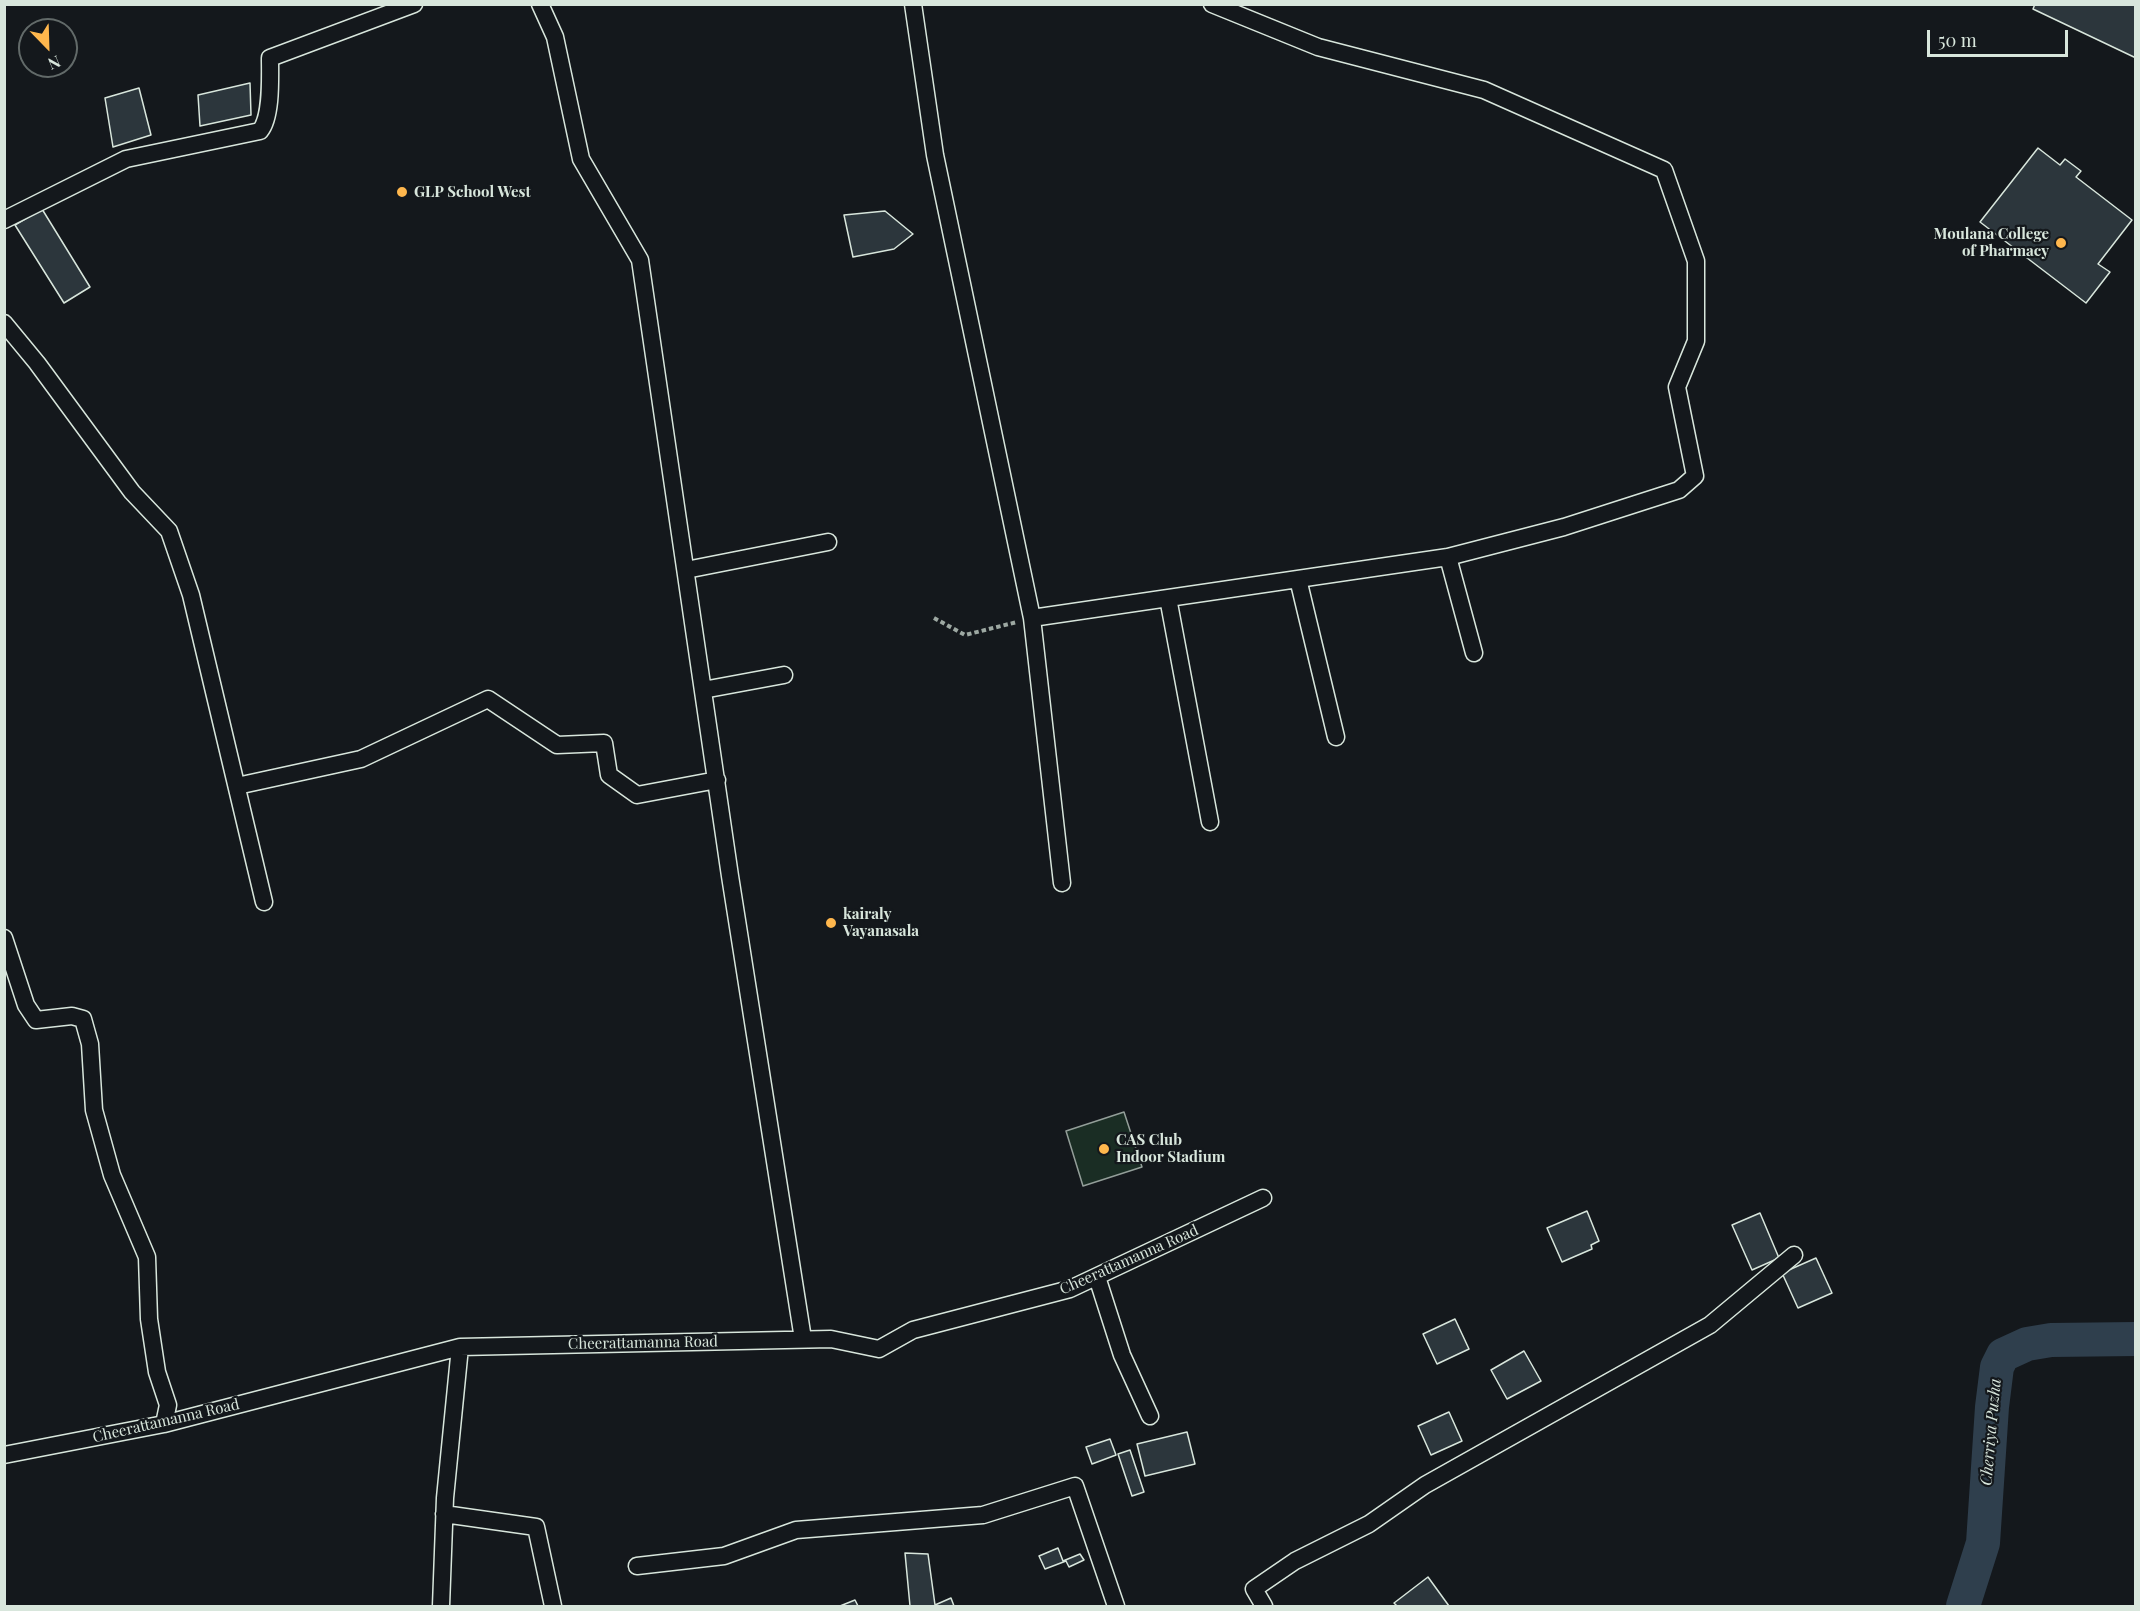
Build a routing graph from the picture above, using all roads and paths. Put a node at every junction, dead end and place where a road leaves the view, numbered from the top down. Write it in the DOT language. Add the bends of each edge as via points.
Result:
graph roads {
  1 [pos="414,4"];
  2 [pos="540,4"];
  3 [pos="913,4"];
  4 [pos="1212,4"];
  5 [pos="4,220"];
  6 [pos="4,323"];
  7 [pos="828,542"];
  8 [pos="1448,557"];
  9 [pos="686,570"];
  10 [pos="1298,579"];
  11 [pos="1168,598"];
  12 [pos="934,618"];
  13 [pos="1032,618"];
  14 [pos="1474,653"];
  15 [pos="784,675"];
  16 [pos="703,690"];
  17 [pos="1336,737"];
  18 [pos="717,780"];
  19 [pos="237,786"];
  20 [pos="1210,822"];
  21 [pos="1062,883"];
  22 [pos="264,902"];
  23 [pos="4,938"];
  24 [pos="1263,1198"];
  25 [pos="1794,1255"];
  26 [pos="1097,1277"];
  27 [pos="803,1340"];
  28 [pos="460,1347"];
  29 [pos="1150,1416"];
  30 [pos="164,1424"];
  31 [pos="4,1455"];
  32 [pos="444,1514"];
  33 [pos="637,1566"];
  34 [pos="441,1606"];
  35 [pos="553,1606"];
  36 [pos="1116,1606"];
  37 [pos="1264,1606"];
  1 -- 5 [label="street" via="270,58 270,89 260,131 126,159"];
  2 -- 9 [label="street" via="555,38 581,159 639,260"];
  3 -- 13 [label="street" via="935,155"];
  4 -- 8 [label="street" via="1318,47 1484,90 1664,170 1696,261 1696,340 1677,387 1695,476 1679,490 1564,527"];
  6 -- 19 [label="street" via="132,492 169,531 191,595"];
  7 -- 9 [label="street"];
  8 -- 10 [label="street"];
  8 -- 14 [label="street"];
  9 -- 16 [label="street"];
  10 -- 11 [label="street"];
  10 -- 17 [label="street"];
  11 -- 13 [label="street"];
  11 -- 20 [label="street"];
  12 -- 13 [label="path" via="965,635"];
  13 -- 21 [label="street"];
  15 -- 16 [label="street"];
  16 -- 18 [label="street"];
  18 -- 19 [label="street" via="637,795 609,775 604,742 557,745 488,699 361,759"];
  18 -- 27 [label="street"];
  19 -- 22 [label="street"];
  23 -- 30 [label="street" via="26,1005 36,1020 72,1016 83,1019 90,1044 94,1110 112,1175 147,1257 149,1319 157,1372 168,1405"];
  24 -- 26 [label="street, Cheerattamanna Road"];
  25 -- 37 [label="street" via="1710,1325 1425,1485 1369,1524 1294,1561 1254,1589"];
  26 -- 27 [label="street, Cheerattamanna Road" via="1070,1289 913,1330 879,1349 831,1339"];
  26 -- 29 [label="street" via="1122,1355"];
  27 -- 28 [label="street, Cheerattamanna Road"];
  28 -- 30 [label="street, Cheerattamanna Road"];
  28 -- 32 [label="street"];
  30 -- 31 [label="street, Cheerattamanna Road"];
  32 -- 34 [label="street"];
  32 -- 35 [label="street" via="536,1527"];
  33 -- 36 [label="street" via="724,1556 796,1530 983,1515 1076,1486"];
}
